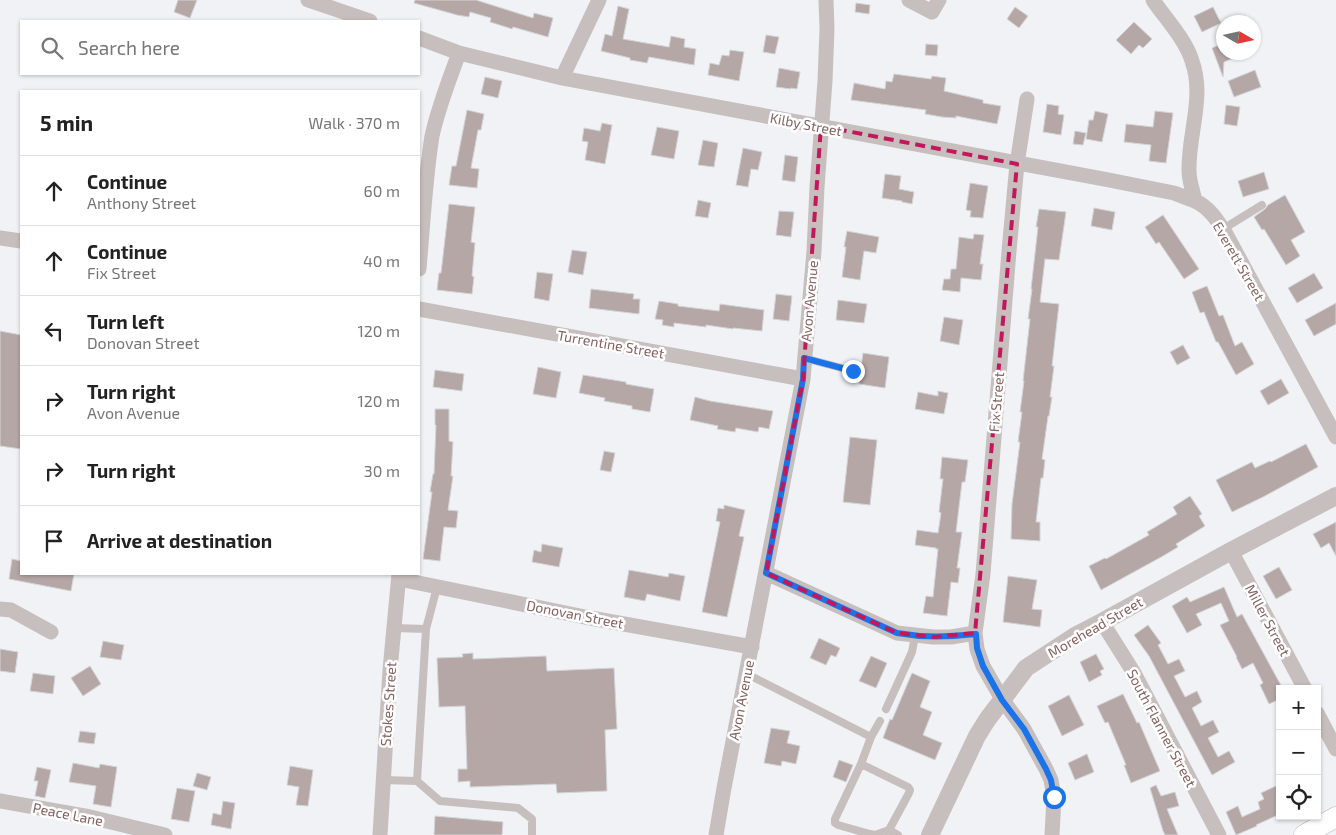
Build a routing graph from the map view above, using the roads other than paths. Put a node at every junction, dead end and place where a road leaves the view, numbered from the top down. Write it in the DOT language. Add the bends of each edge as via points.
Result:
graph roads {
  1 [pos="308,0"];
  2 [pos="599,0"];
  3 [pos="826,0"];
  4 [pos="909,0"];
  5 [pos="939,0"];
  6 [pos="1153,0"];
  7 [pos="367,20"];
  8 [pos="420,38"];
  9 [pos="459,53"];
  10 [pos="562,78"];
  11 [pos="1027,99"];
  12 [pos="821,126"];
  13 [pos="1017,164"];
  14 [pos="1195,201"];
  15 [pos="1262,205"];
  16 [pos="1224,229"];
  17 [pos="0,238"];
  18 [pos="420,240"];
  19 [pos="20,241"];
  20 [pos="420,309"];
  21 [pos="804,358"];
  22 [pos="853,371"];
  23 [pos="803,379"];
  24 [pos="1336,437"];
  25 [pos="1336,496"];
  26 [pos="1231,551"];
  27 [pos="766,573"];
  28 [pos="399,576"];
  29 [pos="437,587"];
  30 [pos="0,609"];
  31 [pos="1102,622"];
  32 [pos="394,628"];
  33 [pos="426,629"];
  34 [pos="51,632"];
  35 [pos="976,634"];
  36 [pos="915,636"];
  37 [pos="752,647"];
  38 [pos="747,674"];
  39 [pos="1303,685"];
  40 [pos="1002,700"];
  41 [pos="886,709"];
  42 [pos="880,721"];
  43 [pos="1321,721"];
  44 [pos="871,737"];
  45 [pos="1336,749"];
  46 [pos="861,764"];
  47 [pos="383,780"];
  48 [pos="417,781"];
  49 [pos="0,801"];
  50 [pos="1331,822"];
  51 [pos="889,830"];
  52 [pos="165,835"];
  53 [pos="380,835"];
  54 [pos="532,835"];
  55 [pos="716,835"];
  56 [pos="898,835"];
  57 [pos="930,835"];
  58 [pos="1052,835"];
  59 [pos="1220,835"];
  60 [pos="1304,835"];
  1 -- 7 [label="street"];
  2 -- 10 [label="street"];
  3 -- 12 [label="street, Avon Avenue"];
  4 -- 5 [label="street" via="932,12"];
  6 -- 14 [label="street" via="1187,48 1196,72 1198,92 1189,172"];
  8 -- 9 [label="street, Kilby Street"];
  9 -- 10 [label="street, Kilby Street"];
  9 -- 18 [label="street" via="432,136"];
  10 -- 12 [label="street, Kilby Street"];
  11 -- 13 [label="street, Fix Street"];
  12 -- 13 [label="street, Kilby Street"];
  12 -- 21 [label="street, Avon Avenue"];
  13 -- 14 [label="street, Kilby Street" via="1174,193"];
  13 -- 35 [label="street, Fix Street"];
  14 -- 16 [label="street, Everett Street" via="1211,212"];
  15 -- 16 [label="lane"];
  16 -- 24 [label="street, Everett Street"];
  17 -- 19 [label="street"];
  20 -- 23 [label="street, Turrentine Street"];
  21 -- 22 [label="lane"];
  21 -- 23 [label="street, Avon Avenue"];
  23 -- 27 [label="street, Avon Avenue"];
  25 -- 26 [label="street, Morehead Street"];
  26 -- 31 [label="street, Morehead Street"];
  26 -- 39 [label="street, Miller Street"];
  27 -- 36 [label="street" via="897,633"];
  27 -- 37 [label="street, Avon Avenue"];
  28 -- 29 [label="street, Donovan Street"];
  28 -- 32 [label="street, Stokes Street"];
  29 -- 33 [label="lane"];
  29 -- 37 [label="street, Donovan Street"];
  30 -- 34 [label="street" via="10,610"];
  31 -- 40 [label="street, Morehead Street" via="1026,668"];
  31 -- 59 [label="street, South Flanner Street" via="1134,673"];
  32 -- 33 [label="lane"];
  32 -- 47 [label="street, Stokes Street"];
  33 -- 48 [label="lane"];
  35 -- 36 [label="street"];
  35 -- 40 [label="street, Fix Street" via="983,666"];
  36 -- 41 [label="lane" via="912,652"];
  37 -- 38 [label="street, Avon Avenue"];
  38 -- 44 [label="lane"];
  38 -- 55 [label="street, Avon Avenue"];
  40 -- 57 [label="street, Morehead Street" via="977,736"];
  40 -- 58 [label="street, Fix Street" via="1024,729 1051,780 1054,797"];
  42 -- 44 [label="lane"];
  43 -- 45 [label="street"];
  44 -- 46 [label="lane"];
  46 -- 51 [label="lane" via="910,790"];
  46 -- 51 [label="lane" via="835,823 875,835"];
  47 -- 48 [label="lane"];
  47 -- 53 [label="street, Stokes Street"];
  48 -- 54 [label="lane" via="440,801 518,808 532,819"];
  49 -- 52 [label="street, Peace Lane"];
  50 -- 60 [label="main road"];
  51 -- 56 [label="lane"];
}
